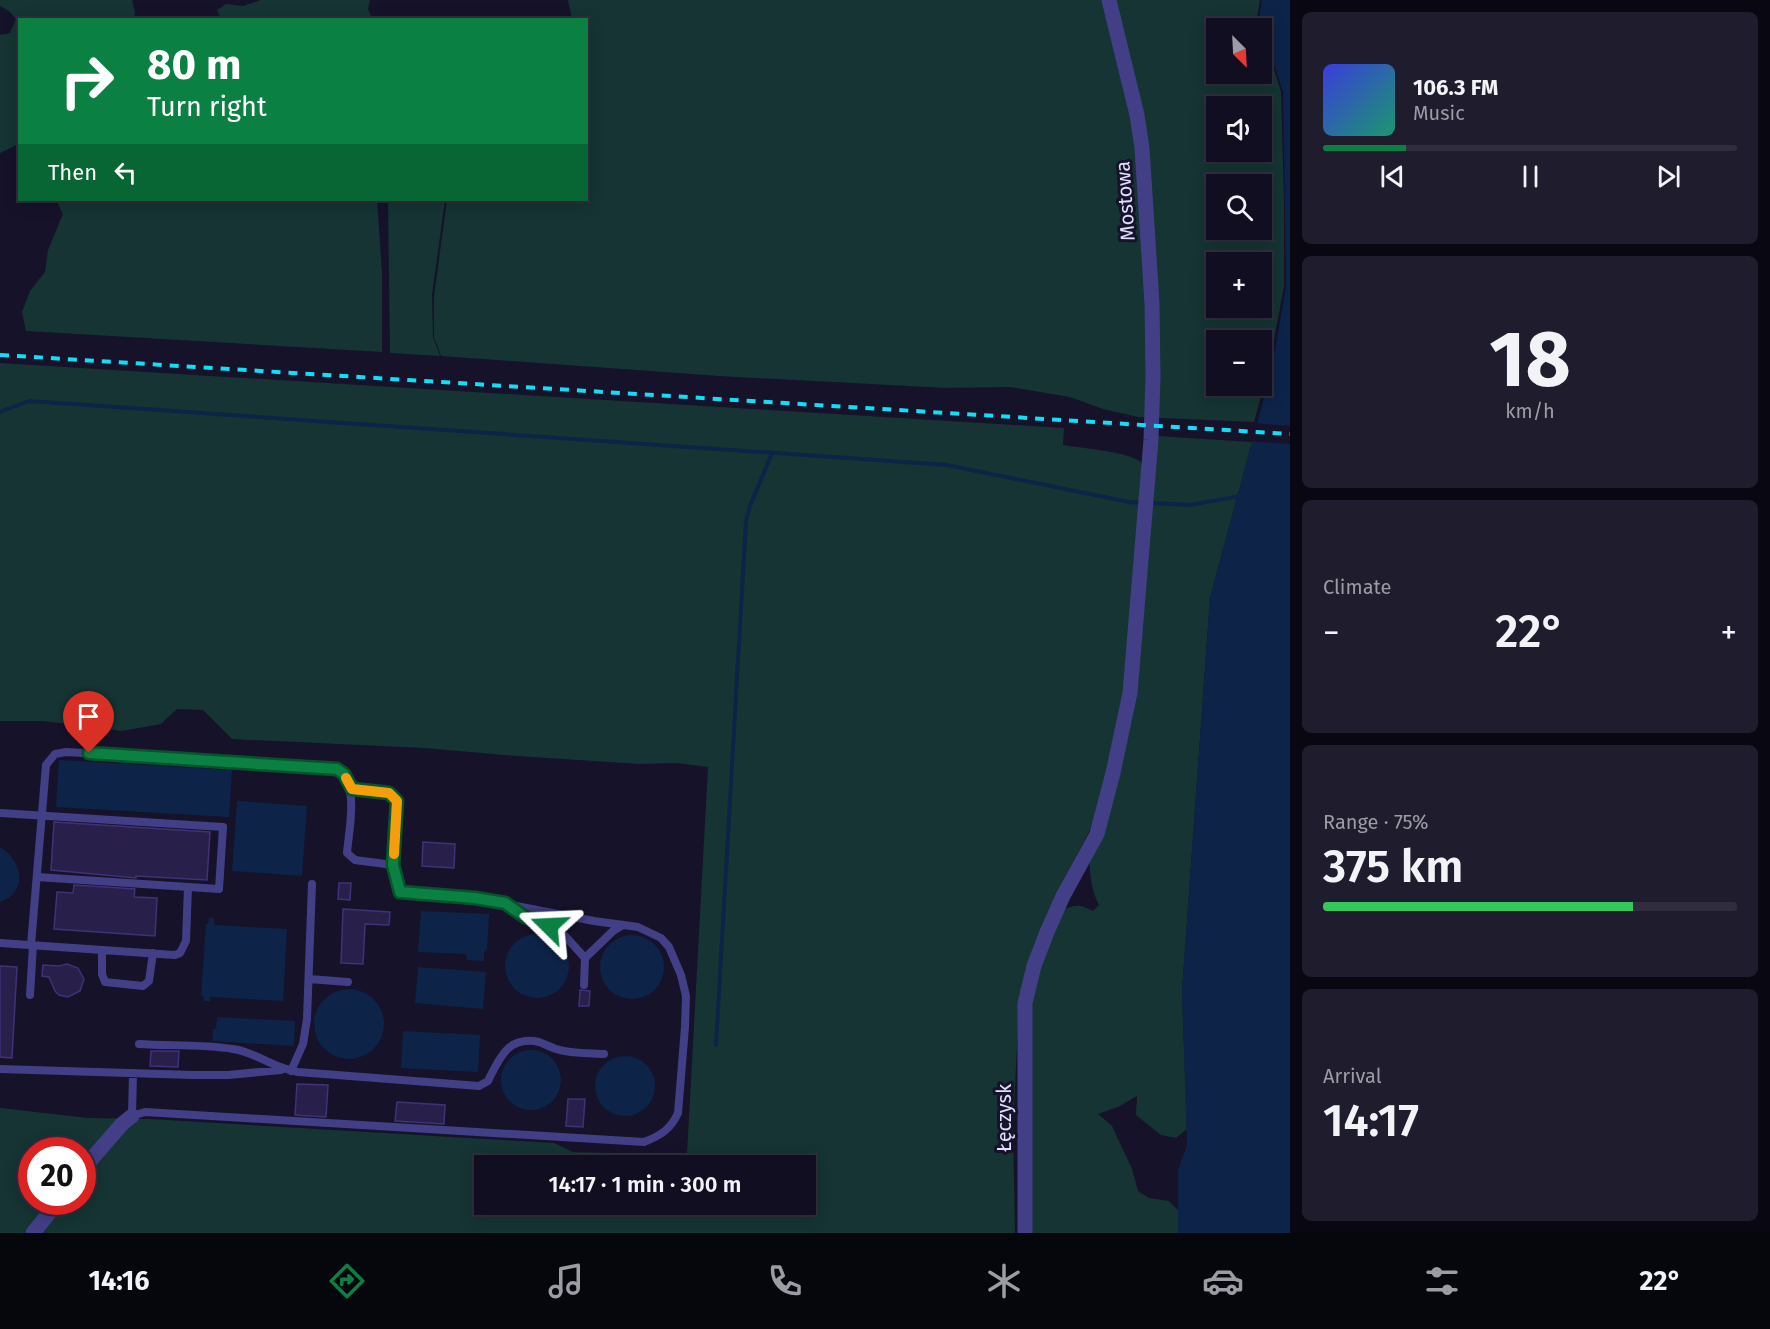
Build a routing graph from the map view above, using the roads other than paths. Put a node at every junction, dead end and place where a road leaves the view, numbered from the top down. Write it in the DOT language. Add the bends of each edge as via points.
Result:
graph roads {
  1 [pos="1109,0"];
  2 [pos="1145,510"];
  3 [pos="352,789"];
  4 [pos="0,813"];
  5 [pos="42,814"];
  6 [pos="393,865"];
  7 [pos="37,877"];
  8 [pos="312,884"];
  9 [pos="188,887"];
  10 [pos="505,903"];
  11 [pos="623,925"];
  12 [pos="0,943"];
  13 [pos="32,945"];
  14 [pos="102,950"];
  15 [pos="153,954"];
  16 [pos="585,958"];
  17 [pos="309,979"];
  18 [pos="348,982"];
  19 [pos="584,985"];
  20 [pos="30,995"];
  21 [pos="139,1044"];
  22 [pos="604,1054"];
  23 [pos="0,1069"];
  24 [pos="287,1070"];
  25 [pos="133,1073"];
  26 [pos="132,1116"];
  27 [pos="96,1154"];
  28 [pos="48,1215"];
  29 [pos="33,1233"];
  30 [pos="1025,1233"];
  1 -- 2 [label="street, Mostowa" via="1137,115 1148,216 1152,403"];
  2 -- 30 [label="street, Łęczysk" via="1130,693 1113,773 1097,834 1047,932 1025,1003"];
  3 -- 5 [label="lane" via="344,774 327,767 60,752 46,765"];
  3 -- 6 [label="lane" via="389,793 397,801"];
  3 -- 6 [label="lane" via="347,853 355,860"];
  4 -- 5 [label="lane"];
  5 -- 7 [label="lane"];
  5 -- 9 [label="lane" via="223,827 219,889"];
  6 -- 10 [label="lane" via="400,892"];
  7 -- 9 [label="lane"];
  7 -- 13 [label="lane"];
  8 -- 17 [label="lane"];
  9 -- 15 [label="lane" via="184,948 175,955"];
  10 -- 11 [label="lane"];
  10 -- 16 [label="lane" via="565,936"];
  11 -- 16 [label="lane"];
  11 -- 26 [label="lane" via="638,927 669,947 686,996 678,1113 667,1130 644,1142 145,1112"];
  12 -- 13 [label="lane"];
  13 -- 14 [label="lane"];
  13 -- 20 [label="lane"];
  14 -- 15 [label="lane"];
  14 -- 15 [label="lane" via="102,974 105,982 111,984 146,985 151,977"];
  16 -- 19 [label="lane"];
  17 -- 18 [label="lane"];
  17 -- 24 [label="lane" via="303,1044"];
  21 -- 24 [label="lane" via="233,1049"];
  22 -- 24 [label="lane" via="560,1050 534,1041 518,1043 504,1051 488,1082 479,1086"];
  23 -- 25 [label="lane"];
  24 -- 25 [label="lane" via="228,1075"];
  25 -- 26 [label="lane"];
  26 -- 27 [label="street"];
  28 -- 29 [label="street"];
}
